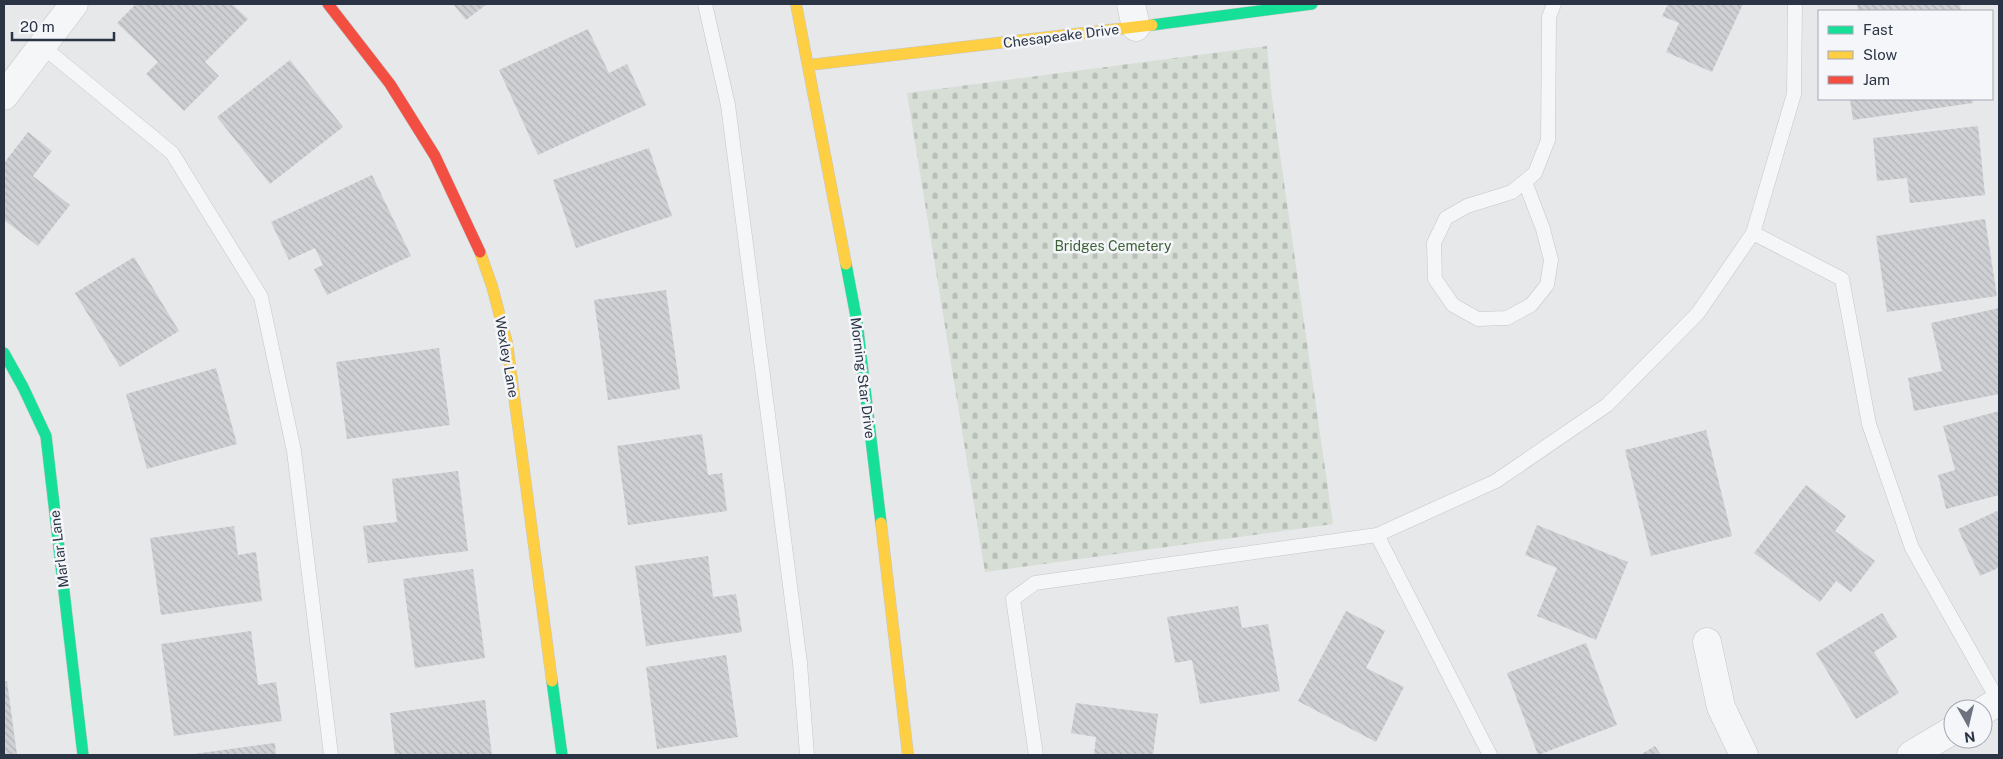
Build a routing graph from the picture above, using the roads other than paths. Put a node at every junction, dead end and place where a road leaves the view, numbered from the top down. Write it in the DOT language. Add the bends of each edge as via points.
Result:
graph roads {
  1 [pos="74,4"];
  2 [pos="328,4"];
  3 [pos="705,4"];
  4 [pos="796,4"];
  5 [pos="1312,4"];
  6 [pos="1554,4"];
  7 [pos="1795,4"];
  8 [pos="1133,15"];
  9 [pos="42,46"];
  10 [pos="809,65"];
  11 [pos="4,96"];
  12 [pos="1525,182"];
  13 [pos="1753,234"];
  14 [pos="4,353"];
  15 [pos="1377,535"];
  16 [pos="1707,642"];
  17 [pos="1999,701"];
  18 [pos="1943,736"];
  19 [pos="83,755"];
  20 [pos="331,755"];
  21 [pos="562,755"];
  22 [pos="807,755"];
  23 [pos="908,755"];
  24 [pos="1036,755"];
  25 [pos="1490,755"];
  26 [pos="1744,755"];
  27 [pos="1911,755"];
  1 -- 9 [label="street"];
  2 -- 21 [label="street, Wexley Lane" via="390,84 435,156 478,246 492,286 507,343"];
  3 -- 22 [label="lane" via="728,105 800,663"];
  4 -- 10 [label="street, Morning Star Drive"];
  5 -- 8 [label="street, Chesapeake Drive"];
  6 -- 12 [label="lane" via="1549,17 1548,140 1535,173"];
  7 -- 13 [label="lane" via="1794,94"];
  8 -- 10 [label="street, Chesapeake Drive"];
  9 -- 11 [label="street"];
  9 -- 20 [label="lane" via="172,153 261,297 294,450"];
  10 -- 23 [label="street, Morning Star Drive" via="857,322"];
  12 -- 12 [label="lane" via="1512,192 1467,206 1446,218 1434,243 1434,279 1453,305 1478,318 1507,318 1531,305 1547,285 1551,260"];
  13 -- 15 [label="lane" via="1698,313 1607,405 1496,480"];
  13 -- 17 [label="lane" via="1842,279 1869,424 1912,548"];
  14 -- 19 [label="street, Marlar Lane" via="46,436"];
  15 -- 24 [label="lane" via="1035,583 1013,599"];
  15 -- 25 [label="lane"];
  16 -- 26 [label="street" via="1721,707"];
  18 -- 27 [label="street"];
}
